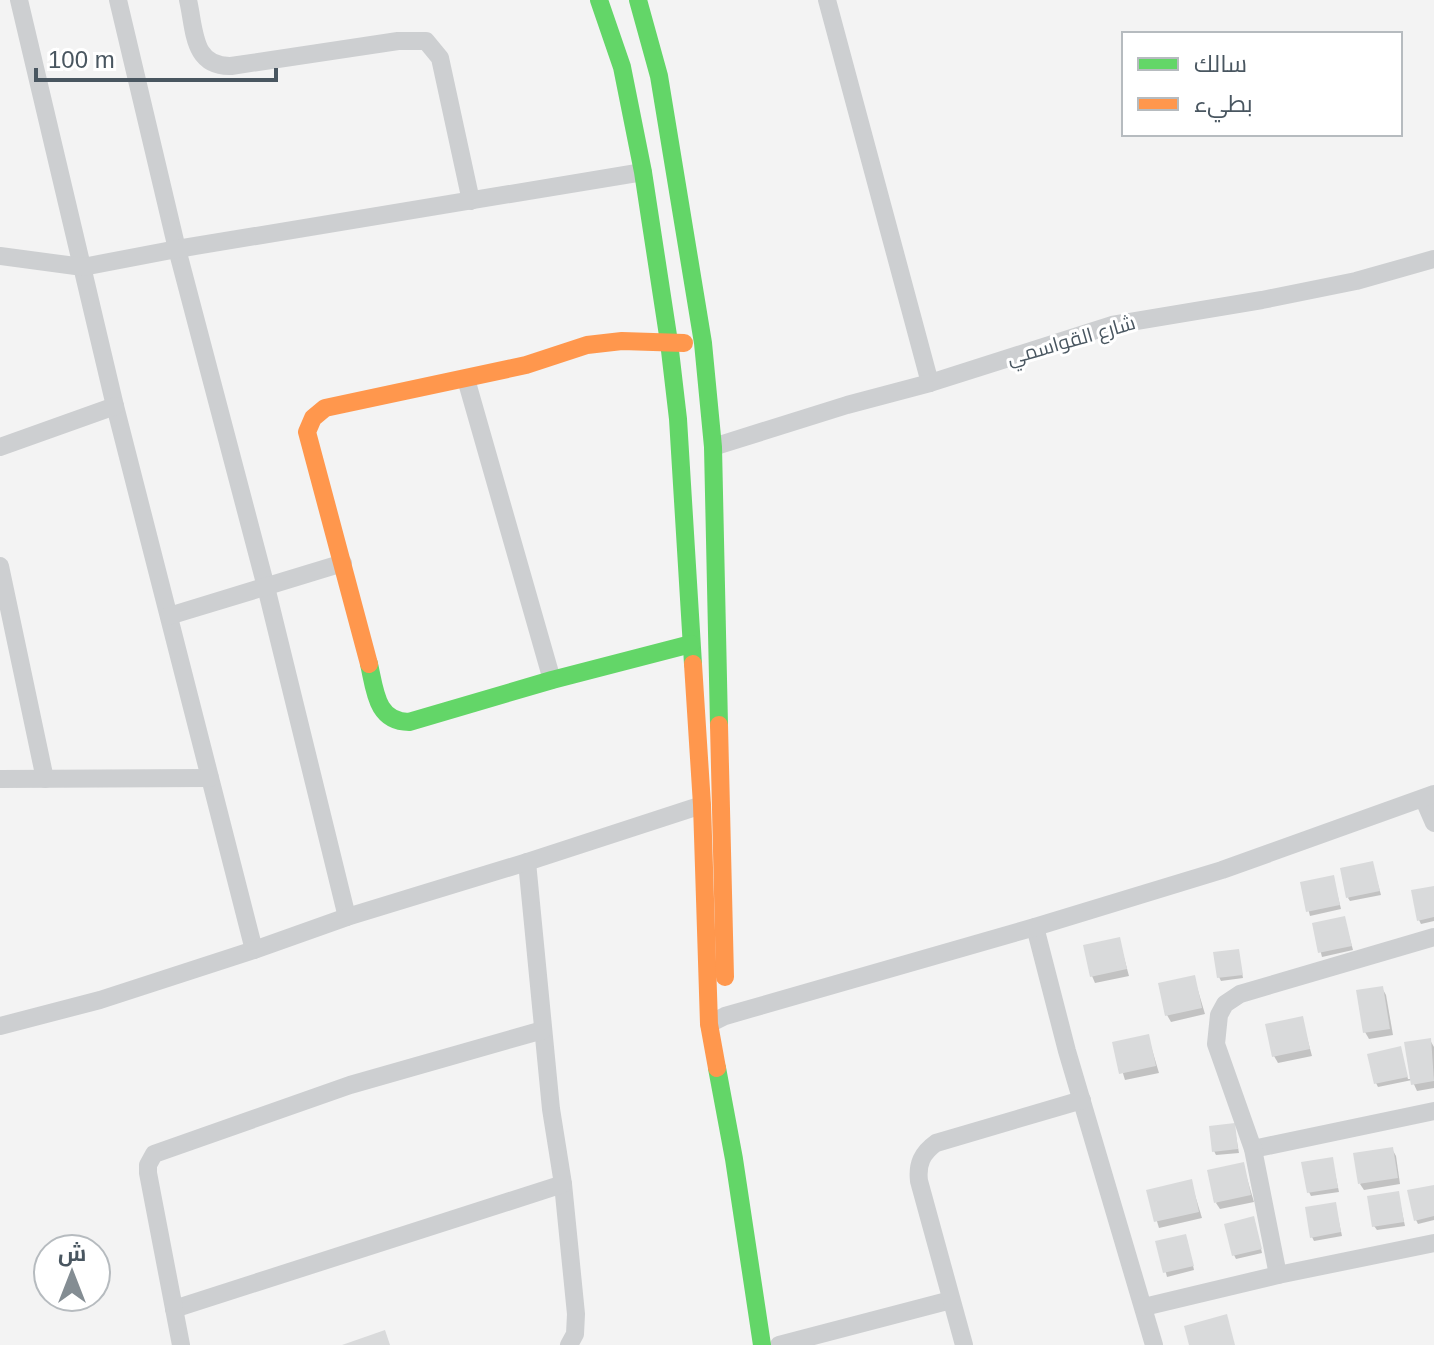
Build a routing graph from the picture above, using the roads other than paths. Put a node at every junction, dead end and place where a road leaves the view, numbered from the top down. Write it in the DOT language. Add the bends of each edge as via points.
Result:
graph roads {
  1 [pos="19,0"];
  2 [pos="118,0"];
  3 [pos="188,0"];
  4 [pos="599,0"];
  5 [pos="638,0"];
  6 [pos="827,0"];
  7 [pos="643,172"];
  8 [pos="471,201"];
  9 [pos="177,249"];
  10 [pos="0,256"];
  11 [pos="1434,259"];
  12 [pos="83,267"];
  13 [pos="669,342"];
  14 [pos="703,343"];
  15 [pos="466,379"];
  16 [pos="930,383"];
  17 [pos="115,406"];
  18 [pos="0,447"];
  19 [pos="713,447"];
  20 [pos="343,563"];
  21 [pos="0,566"];
  22 [pos="688,581"];
  23 [pos="715,581"];
  24 [pos="266,587"];
  25 [pos="169,616"];
  26 [pos="691,644"];
  27 [pos="552,680"];
  28 [pos="210,778"];
  29 [pos="0,779"];
  30 [pos="45,779"];
  31 [pos="1429,797"];
  32 [pos="702,805"];
  33 [pos="1434,823"];
  34 [pos="527,862"];
  35 [pos="347,917"];
  36 [pos="1035,927"];
  37 [pos="1434,937"];
  38 [pos="254,950"];
  39 [pos="717,1020"];
  40 [pos="0,1026"];
  41 [pos="543,1030"];
  42 [pos="1082,1100"];
  43 [pos="1434,1111"];
  44 [pos="1253,1149"];
  45 [pos="563,1184"];
  46 [pos="1434,1243"];
  47 [pos="1278,1275"];
  48 [pos="951,1300"];
  49 [pos="1144,1307"];
  50 [pos="174,1309"];
  51 [pos="181,1345"];
  52 [pos="569,1345"];
  53 [pos="762,1345"];
  54 [pos="776,1345"];
  55 [pos="964,1345"];
  56 [pos="1154,1345"];
  1 -- 12 [label="street"];
  2 -- 9 [label="street"];
  3 -- 8 [label="street" via="199,50 213,66 426,41 440,58"];
  4 -- 7 [label="main road" via="622,67"];
  5 -- 14 [label="main road" via="659,76"];
  6 -- 16 [label="street"];
  7 -- 8 [label="street"];
  7 -- 13 [label="main road"];
  8 -- 9 [label="street"];
  9 -- 12 [label="street"];
  9 -- 24 [label="street"];
  10 -- 12 [label="street"];
  11 -- 16 [label="street, شارع القواسمي" via="1343,283 1112,325"];
  12 -- 17 [label="street"];
  13 -- 14 [label="main road"];
  13 -- 15 [label="main road" via="587,345"];
  13 -- 22 [label="main road"];
  14 -- 19 [label="main road"];
  15 -- 20 [label="main road" via="325,408 308,424 307,441"];
  15 -- 27 [label="street"];
  16 -- 19 [label="street, شارع القواسمي"];
  17 -- 18 [label="street"];
  17 -- 25 [label="street"];
  19 -- 23 [label="main road"];
  20 -- 24 [label="street"];
  20 -- 27 [label="main road" via="387,718 414,721"];
  21 -- 30 [label="street"];
  22 -- 23 [label="main road"];
  22 -- 26 [label="main road"];
  23 -- 39 [label="main road"];
  24 -- 25 [label="street"];
  24 -- 35 [label="street"];
  25 -- 28 [label="street"];
  26 -- 27 [label="main road"];
  26 -- 32 [label="main road"];
  28 -- 30 [label="street"];
  28 -- 38 [label="street"];
  29 -- 30 [label="street"];
  31 -- 33 [label="street"];
  31 -- 36 [label="street" via="1222,870"];
  32 -- 34 [label="street"];
  32 -- 39 [label="main road"];
  34 -- 35 [label="street"];
  34 -- 41 [label="street"];
  35 -- 38 [label="street"];
  36 -- 39 [label="street"];
  36 -- 42 [label="street"];
  37 -- 44 [label="street" via="1240,994 1225,1004 1216,1044"];
  38 -- 40 [label="street"];
  39 -- 53 [label="main road"];
  39 -- 54 [label="main road"];
  41 -- 45 [label="street"];
  41 -- 50 [label="street" via="350,1085 154,1154 148,1173"];
  42 -- 48 [label="street" via="936,1143 922,1156 919,1181"];
  42 -- 49 [label="street"];
  43 -- 44 [label="street"];
  44 -- 47 [label="street"];
  45 -- 50 [label="street"];
  45 -- 52 [label="street" via="576,1314"];
  46 -- 47 [label="street"];
  47 -- 49 [label="street"];
  48 -- 54 [label="street"];
  48 -- 55 [label="street"];
  49 -- 56 [label="street"];
  50 -- 51 [label="street"];
}
